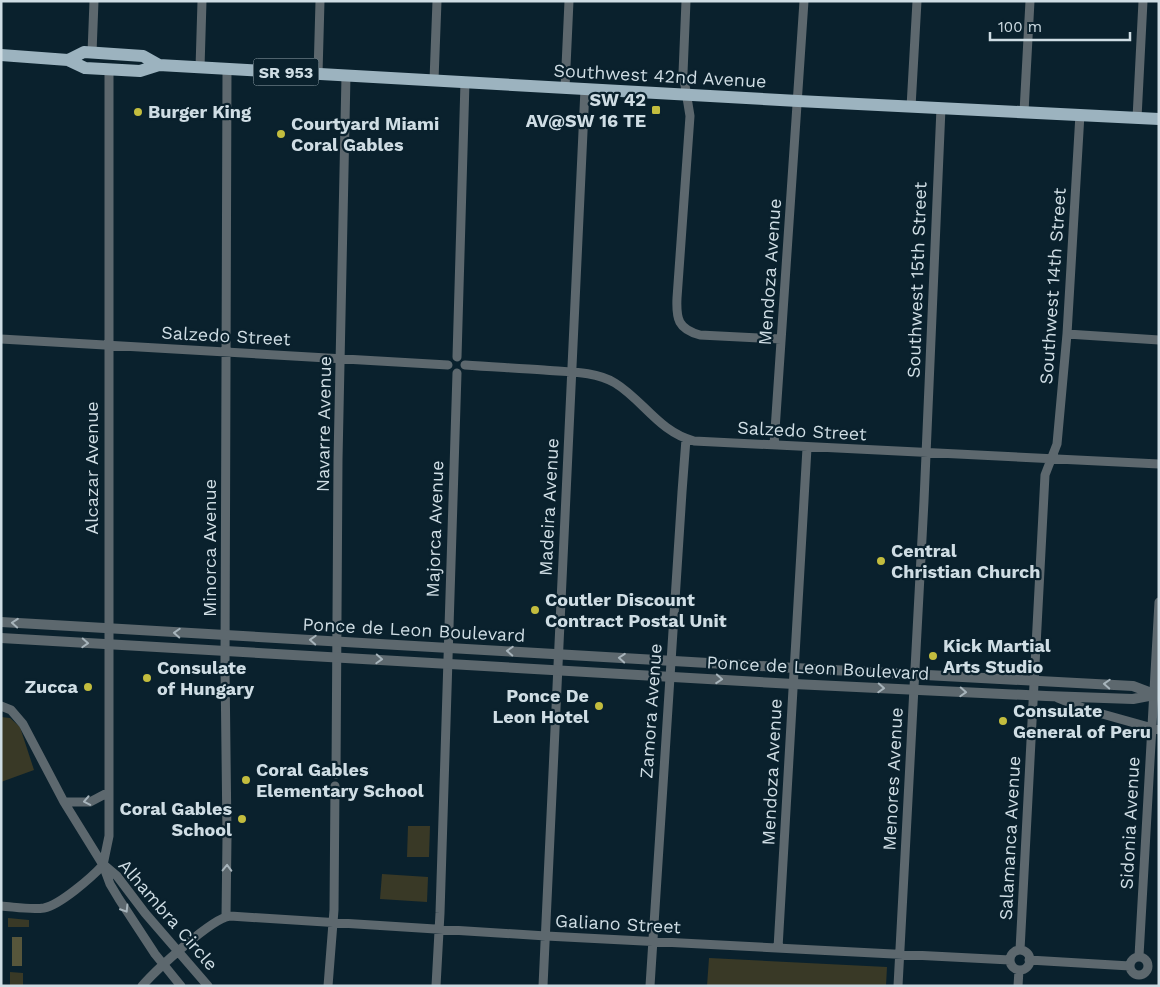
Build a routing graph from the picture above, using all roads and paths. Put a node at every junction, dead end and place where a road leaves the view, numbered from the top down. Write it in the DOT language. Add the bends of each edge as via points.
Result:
graph roads {
  1 [pos="94,1"];
  2 [pos="202,1"];
  3 [pos="320,1"];
  4 [pos="438,1"];
  5 [pos="569,1"];
  6 [pos="686,1"];
  7 [pos="804,1"];
  8 [pos="917,1"];
  9 [pos="1030,1"];
  10 [pos="1143,1"];
  11 [pos="92,53"];
  12 [pos="1,55"];
  13 [pos="143,56"];
  14 [pos="68,60"];
  15 [pos="159,65"];
  16 [pos="200,68"];
  17 [pos="227,69"];
  18 [pos="109,70"];
  19 [pos="318,74"];
  20 [pos="346,75"];
  21 [pos="434,80"];
  22 [pos="466,82"];
  23 [pos="564,88"];
  24 [pos="586,89"];
  25 [pos="686,94"];
  26 [pos="798,101"];
  27 [pos="912,107"];
  28 [pos="941,108"];
  29 [pos="1024,112"];
  30 [pos="1080,114"];
  31 [pos="1137,118"];
  32 [pos="1159,119"];
  33 [pos="1066,334"];
  34 [pos="1,339"];
  35 [pos="782,339"];
  36 [pos="1159,340"];
  37 [pos="108,345"];
  38 [pos="226,353"];
  39 [pos="457,356"];
  40 [pos="342,359"];
  41 [pos="448,365"];
  42 [pos="464,365"];
  43 [pos="572,372"];
  44 [pos="457,373"];
  45 [pos="686,439"];
  46 [pos="774,445"];
  47 [pos="806,448"];
  48 [pos="926,453"];
  49 [pos="1051,459"];
  50 [pos="1159,464"];
  51 [pos="1159,602"];
  52 [pos="1,622"];
  53 [pos="108,629"];
  54 [pos="226,635"];
  55 [pos="1,638"];
  56 [pos="337,642"];
  57 [pos="108,645"];
  58 [pos="448,648"];
  59 [pos="226,650"];
  60 [pos="559,654"];
  61 [pos="337,657"];
  62 [pos="671,661"];
  63 [pos="447,663"];
  64 [pos="795,668"];
  65 [pos="558,670"];
  66 [pos="915,674"];
  67 [pos="670,676"];
  68 [pos="1034,680"];
  69 [pos="794,684"];
  70 [pos="914,690"];
  71 [pos="1156,694"];
  72 [pos="1034,696"];
  73 [pos="1055,697"];
  74 [pos="1,706"];
  75 [pos="1155,728"];
  76 [pos="336,774"];
  77 [pos="335,786"];
  78 [pos="109,792"];
  79 [pos="64,802"];
  80 [pos="103,865"];
  81 [pos="1,906"];
  82 [pos="226,917"];
  83 [pos="333,923"];
  84 [pos="439,929"];
  85 [pos="546,936"];
  86 [pos="652,941"];
  87 [pos="778,948"];
  88 [pos="1020,950"];
  89 [pos="178,952"];
  90 [pos="900,954"];
  91 [pos="1139,956"];
  92 [pos="1010,960"];
  93 [pos="1030,960"];
  94 [pos="163,965"];
  95 [pos="1130,966"];
  96 [pos="1148,966"];
  97 [pos="1159,967"];
  98 [pos="1019,970"];
  99 [pos="1138,975"];
  100 [pos="142,986"];
  101 [pos="181,986"];
  102 [pos="208,986"];
  103 [pos="328,986"];
  104 [pos="436,986"];
  105 [pos="542,986"];
  106 [pos="650,986"];
  107 [pos="898,986"];
  108 [pos="1018,986"];
  109 [pos="1138,986"];
  1 -- 11 [label="street"];
  2 -- 16 [label="street"];
  3 -- 19 [label="street"];
  4 -- 21 [label="street"];
  5 -- 23 [label="street"];
  6 -- 25 [label="street" via="683,73"];
  7 -- 26 [label="street, Mendoza Avenue"];
  8 -- 27 [label="street"];
  9 -- 29 [label="street"];
  10 -- 31 [label="street"];
  11 -- 13 [label="main road, Southwest 42nd Avenue / SR 953"];
  11 -- 14 [label="main road, Southwest 42nd Avenue / SR 953" via="84,52"];
  12 -- 14 [label="main road, Southwest 42nd Avenue / SR 953"];
  13 -- 15 [label="main road, Southwest 42nd Avenue / SR 953"];
  13 -- 18 [label="main road" via="138,62 122,62"];
  14 -- 18 [label="main road, Southwest 42nd Avenue / SR 953" via="85,68"];
  15 -- 16 [label="main road, Southwest 42nd Avenue / SR 953"];
  15 -- 18 [label="main road, Southwest 42nd Avenue / SR 953" via="140,71"];
  16 -- 17 [label="main road, Southwest 42nd Avenue / SR 953"];
  17 -- 19 [label="main road, Southwest 42nd Avenue / SR 953"];
  17 -- 38 [label="street, Minorca Avenue"];
  18 -- 37 [label="street, Alcazar Avenue"];
  19 -- 20 [label="main road, Southwest 42nd Avenue / SR 953"];
  20 -- 21 [label="main road, Southwest 42nd Avenue / SR 953"];
  20 -- 40 [label="street, Navarre Avenue"];
  21 -- 22 [label="main road, Southwest 42nd Avenue / SR 953"];
  22 -- 23 [label="main road, Southwest 42nd Avenue / SR 953"];
  22 -- 39 [label="street"];
  23 -- 24 [label="main road, Southwest 42nd Avenue / SR 953"];
  24 -- 25 [label="main road, Southwest 42nd Avenue / SR 953"];
  24 -- 43 [label="street, Madeira Avenue"];
  25 -- 26 [label="main road, Southwest 42nd Avenue / SR 953"];
  25 -- 35 [label="street" via="690,116 676,308 678,319 683,328 700,335"];
  26 -- 27 [label="main road, Southwest 42nd Avenue / SR 953"];
  26 -- 35 [label="street, Mendoza Avenue"];
  27 -- 28 [label="main road, Southwest 42nd Avenue / SR 953"];
  28 -- 29 [label="main road, Southwest 42nd Avenue / SR 953"];
  28 -- 48 [label="street, Southwest 15th Street"];
  29 -- 30 [label="main road, Southwest 42nd Avenue / SR 953"];
  30 -- 31 [label="main road, Southwest 42nd Avenue / SR 953"];
  30 -- 33 [label="street, Southwest 14th Street"];
  31 -- 32 [label="main road, Southwest 42nd Avenue / SR 953"];
  33 -- 36 [label="street"];
  33 -- 49 [label="street, Southwest 14th Street" via="1058,444"];
  34 -- 37 [label="street, Salzedo Street"];
  35 -- 46 [label="street, Mendoza Avenue"];
  37 -- 38 [label="street, Salzedo Street"];
  37 -- 53 [label="street, Alcazar Avenue"];
  38 -- 40 [label="street, Salzedo Street"];
  38 -- 54 [label="street, Minorca Avenue"];
  39 -- 41 [label="street"];
  39 -- 42 [label="street" via="462,358"];
  40 -- 41 [label="street, Salzedo Street"];
  40 -- 56 [label="street, Navarre Avenue"];
  41 -- 44 [label="street"];
  42 -- 43 [label="street, Salzedo Street"];
  42 -- 44 [label="street"];
  43 -- 45 [label="street, Salzedo Street" via="600,376 614,383 663,426"];
  43 -- 60 [label="street, Madeira Avenue"];
  44 -- 58 [label="street, Majorca Avenue"];
  45 -- 46 [label="street, Salzedo Street"];
  45 -- 62 [label="street, Zamora Avenue"];
  46 -- 47 [label="street, Salzedo Street"];
  47 -- 48 [label="street, Salzedo Street"];
  47 -- 64 [label="street, Mendoza Avenue"];
  48 -- 49 [label="street, Salzedo Street"];
  48 -- 66 [label="street, Menores Avenue"];
  49 -- 50 [label="street, Salzedo Street"];
  49 -- 68 [label="street, Salamanca Avenue" via="1045,475"];
  51 -- 71 [label="street, Sidonia Avenue"];
  53 -- 52 [label="street, Ponce de Leon Boulevard, one-way"];
  54 -- 53 [label="street, Ponce de Leon Boulevard, one-way"];
  53 -- 57 [label="street, Alcazar Avenue"];
  56 -- 54 [label="street, Ponce de Leon Boulevard, one-way"];
  54 -- 59 [label="street, Minorca Avenue"];
  55 -- 57 [label="street, Ponce de Leon Boulevard, one-way"];
  56 -- 58 [label="street, Ponce de Leon Boulevard"];
  56 -- 61 [label="street, Navarre Avenue"];
  57 -- 59 [label="street, Ponce de Leon Boulevard"];
  57 -- 78 [label="street, Alcazar Avenue"];
  60 -- 58 [label="street, Ponce de Leon Boulevard, one-way"];
  58 -- 63 [label="street, Majorca Avenue"];
  59 -- 61 [label="street, Ponce de Leon Boulevard"];
  82 -- 59 [label="street, Minorca Avenue, one-way"];
  62 -- 60 [label="street, Ponce de Leon Boulevard, one-way"];
  60 -- 65 [label="street, Madeira Avenue"];
  61 -- 63 [label="street, Ponce de Leon Boulevard, one-way"];
  61 -- 76 [label="street, Navarre Avenue"];
  62 -- 64 [label="street, Ponce de Leon Boulevard"];
  62 -- 67 [label="street, Zamora Avenue"];
  63 -- 65 [label="street, Ponce de Leon Boulevard"];
  63 -- 84 [label="street, Majorca Avenue"];
  64 -- 66 [label="street, Ponce de Leon Boulevard"];
  64 -- 69 [label="street, Mendoza Avenue"];
  65 -- 67 [label="street, Ponce de Leon Boulevard"];
  65 -- 85 [label="street, Madeira Avenue"];
  66 -- 68 [label="street, Ponce de Leon Boulevard"];
  66 -- 70 [label="street, Menores Avenue"];
  67 -- 69 [label="street, Ponce de Leon Boulevard, one-way"];
  67 -- 86 [label="street, Zamora Avenue"];
  71 -- 68 [label="street, Ponce de Leon Boulevard, one-way" via="1133,686"];
  68 -- 72 [label="street, Salamanca Avenue"];
  69 -- 70 [label="street, Ponce de Leon Boulevard, one-way"];
  69 -- 87 [label="street, Mendoza Avenue"];
  70 -- 72 [label="street, Ponce de Leon Boulevard, one-way"];
  70 -- 90 [label="street, Menores Avenue"];
  71 -- 73 [label="street, Ponce de Leon Boulevard" via="1133,699"];
  71 -- 75 [label="street, Sidonia Avenue"];
  72 -- 73 [label="street, Ponce de Leon Boulevard"];
  72 -- 88 [label="street, Salamanca Avenue"];
  73 -- 75 [label="street" via="1088,710"];
  74 -- 79 [label="street, Alhambra Circle" via="12,710 23,724"];
  75 -- 91 [label="street, Sidonia Avenue"];
  77 -- 83 [label="street"];
  78 -- 79 [label="street, one-way" via="90,802"];
  78 -- 80 [label="street, Alcazar Avenue" via="108,839"];
  79 -- 80 [label="street, Alhambra Circle"];
  80 -- 81 [label="street" via="90,879 49,906"];
  80 -- 89 [label="street, Alhambra Circle" via="117,876"];
  80 -- 94 [label="street, Alhambra Circle, one-way" via="114,891"];
  82 -- 83 [label="street, Galiano Street"];
  82 -- 89 [label="street" via="214,922"];
  83 -- 84 [label="street, Galiano Street"];
  83 -- 103 [label="street"];
  84 -- 85 [label="street, Galiano Street"];
  84 -- 104 [label="street, Majorca Avenue"];
  85 -- 86 [label="street, Galiano Street"];
  85 -- 105 [label="street, Madeira Avenue"];
  86 -- 87 [label="street, Galiano Street"];
  86 -- 106 [label="street, Zamora Avenue"];
  87 -- 90 [label="street, Galiano Street"];
  88 -- 92 [label="street" via="1012,954"];
  88 -- 93 [label="street" via="1026,952"];
  89 -- 94 [label="street"];
  89 -- 102 [label="street, Alhambra Circle"];
  90 -- 92 [label="street, Galiano Street"];
  90 -- 107 [label="street, Menores Avenue"];
  91 -- 95 [label="street"];
  91 -- 96 [label="street" via="1145,958"];
  92 -- 98 [label="street" via="1011,966"];
  93 -- 95 [label="street"];
  93 -- 98 [label="street" via="1025,969"];
  94 -- 100 [label="street"];
  94 -- 101 [label="street, Alhambra Circle"];
  95 -- 99 [label="street"];
  96 -- 97 [label="street"];
  96 -- 99 [label="street" via="1144,974"];
  98 -- 108 [label="street"];
  99 -- 109 [label="street"];
}
